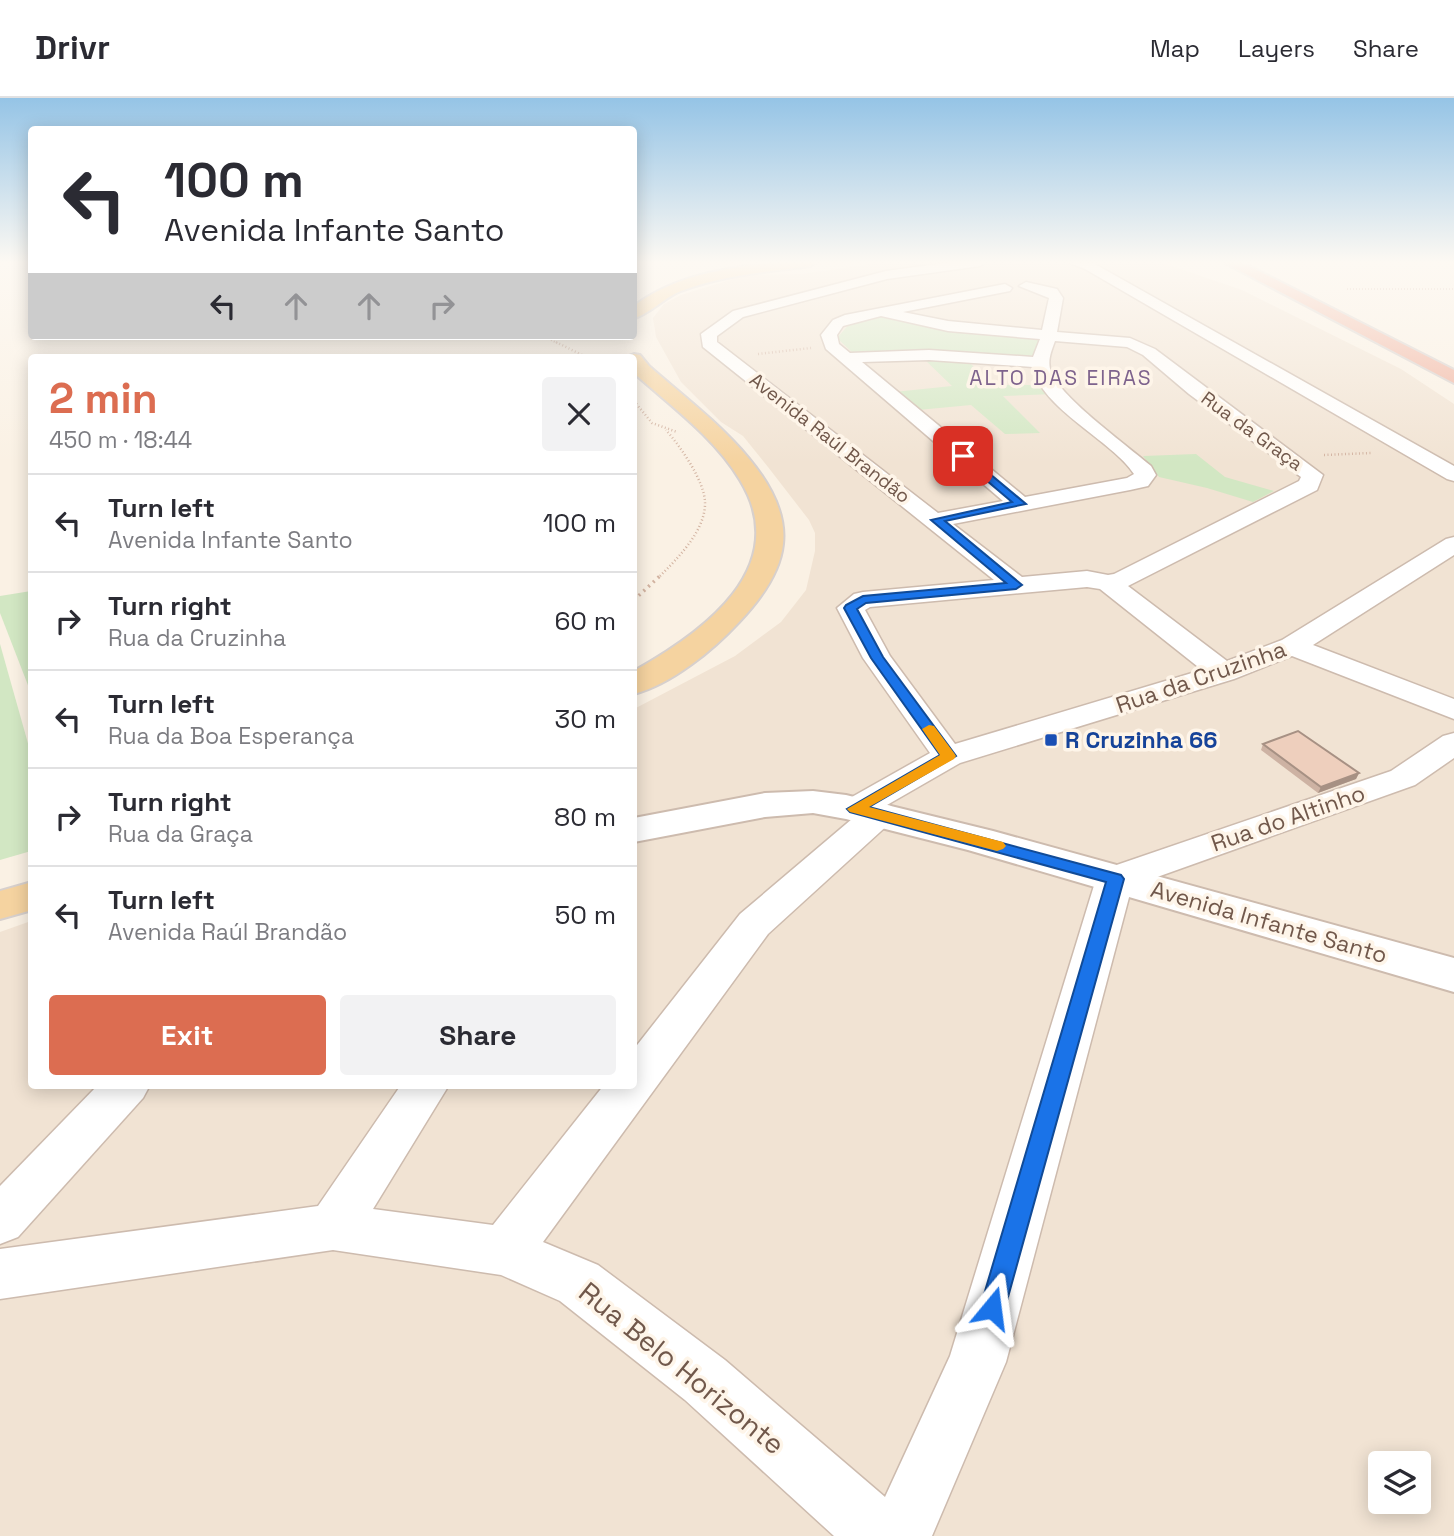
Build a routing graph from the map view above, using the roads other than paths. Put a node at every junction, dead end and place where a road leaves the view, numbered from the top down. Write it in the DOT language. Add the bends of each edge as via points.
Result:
graph roads {
  1 [pos="716,329"];
  2 [pos="833,329"];
  3 [pos="983,329"];
  4 [pos="1050,329"];
  5 [pos="1199,329"];
  6 [pos="1224,329"];
  7 [pos="1360,329"];
  8 [pos="1390,329"];
  9 [pos="1049,335"];
  10 [pos="1269,354"];
  11 [pos="1244,355"];
  12 [pos="848,358"];
  13 [pos="637,360"];
  14 [pos="1041,363"];
  15 [pos="1454,363"];
  16 [pos="1454,377"];
  17 [pos="1454,456"];
  18 [pos="1454,475"];
  19 [pos="1020,504"];
  20 [pos="936,520"];
  21 [pos="1454,544"];
  22 [pos="1108,583"];
  23 [pos="1016,585"];
  24 [pos="1292,646"];
  25 [pos="1224,673"];
  26 [pos="637,682"];
  27 [pos="1454,710"];
  28 [pos="1454,743"];
  29 [pos="948,756"];
  30 [pos="867,811"];
  31 [pos="637,829"];
  32 [pos="28,870"];
  33 [pos="0,878"];
  34 [pos="1115,879"];
  35 [pos="28,897"];
  36 [pos="0,905"];
  37 [pos="1454,975"];
  38 [pos="637,1077"];
  39 [pos="123,1089"];
  40 [pos="423,1089"];
  41 [pos="628,1089"];
  42 [pos="0,1221"];
  43 [pos="333,1227"];
  44 [pos="505,1251"];
  45 [pos="0,1274"];
  46 [pos="882,1536"];
  47 [pos="900,1536"];
  1 -- 20 [label="street, Avenida Raúl Brandão" via="709,334 709,344 725,358"];
  2 -- 12 [label="street" via="829,335 832,346"];
  3 -- 9 [label="street, Rua da Graça"];
  4 -- 9 [label="street"];
  5 -- 11 [label="street"];
  6 -- 10 [label="street"];
  7 -- 16 [label="highway"];
  8 -- 15 [label="highway"];
  9 -- 14 [label="street"];
  9 -- 22 [label="street, Rua da Graça" via="1119,340 1143,348 1312,475 1310,485"];
  10 -- 11 [label="street"];
  10 -- 17 [label="street"];
  11 -- 18 [label="street"];
  12 -- 14 [label="street" via="929,355"];
  12 -- 19 [label="street"];
  13 -- 26 [label="main road" via="754,480 772,527 770,555 757,584 691,648"];
  14 -- 19 [label="street" via="1043,375 1065,401 1145,475 1130,484"];
  19 -- 20 [label="street"];
  20 -- 23 [label="street, Avenida Raúl Brandão"];
  21 -- 24 [label="street, Rua da Cruzinha"];
  22 -- 23 [label="street, Rua da Graça" via="1087,579"];
  22 -- 25 [label="street"];
  23 -- 29 [label="street, Rua da Graça" via="863,600 850,608 877,658"];
  24 -- 25 [label="street, Rua da Cruzinha"];
  24 -- 27 [label="street"];
  25 -- 29 [label="street, Rua da Cruzinha"];
  28 -- 34 [label="street, Rua do Altinho" via="1404,778"];
  29 -- 30 [label="street, Rua da Cruzinha"];
  30 -- 31 [label="street, Avenida Infante Santo" via="813,802 765,805"];
  30 -- 34 [label="street, Avenida Infante Santo"];
  30 -- 38 [label="street, Rua da Cruzinha" via="754,925"];
  32 -- 33 [label="main road"];
  34 -- 37 [label="street, Avenida Infante Santo"];
  34 -- 47 [label="street" via="977,1362"];
  35 -- 36 [label="main road"];
  39 -- 42 [label="street"];
  40 -- 43 [label="street"];
  41 -- 44 [label="street, Rua da Cruzinha"];
  43 -- 44 [label="street, Rua Belo Horizonte"];
  43 -- 45 [label="street, Rua Belo Horizonte"];
  44 -- 46 [label="street, Rua Belo Horizonte" via="579,1283 705,1380"];
}
